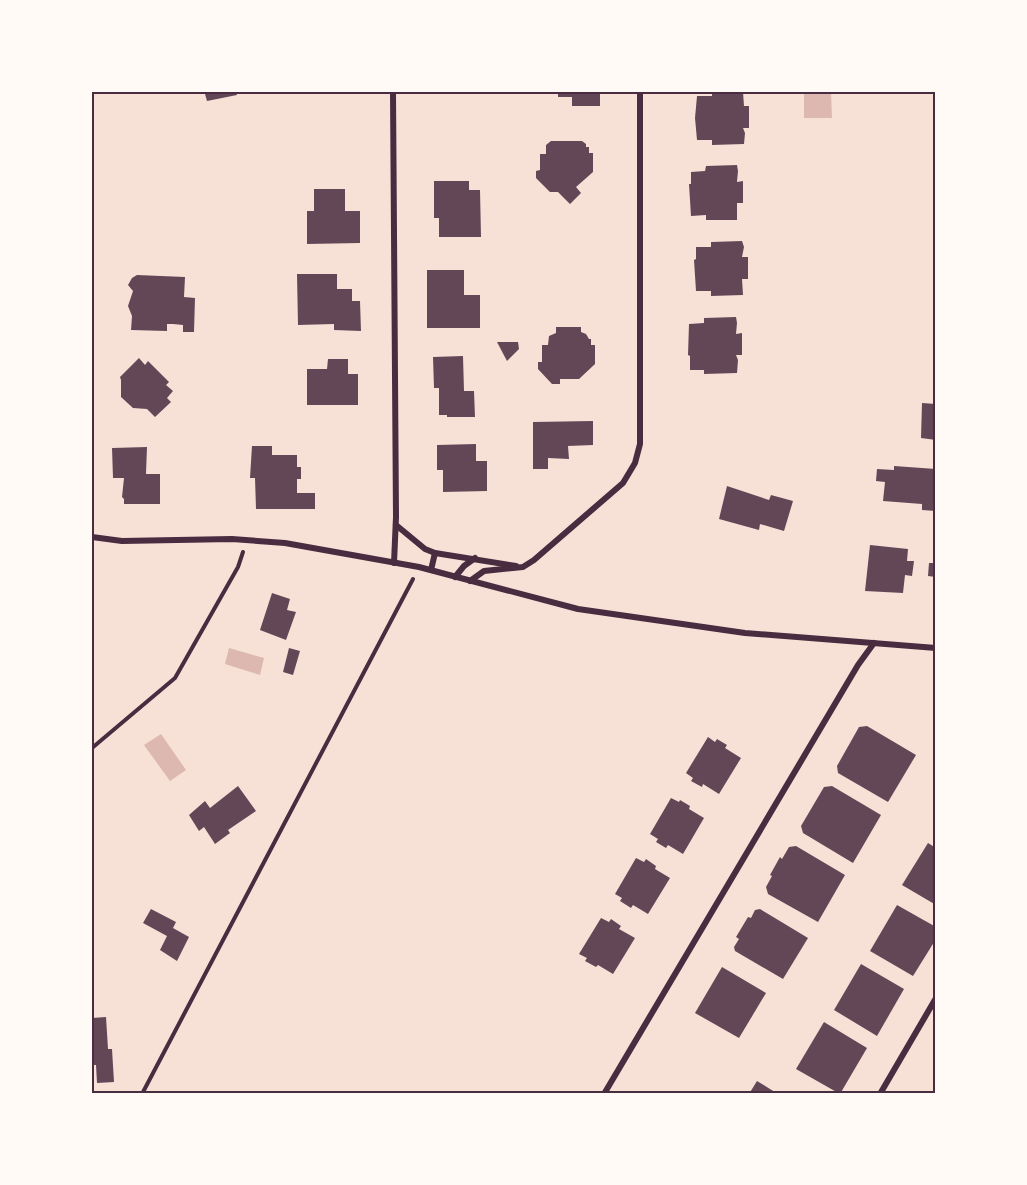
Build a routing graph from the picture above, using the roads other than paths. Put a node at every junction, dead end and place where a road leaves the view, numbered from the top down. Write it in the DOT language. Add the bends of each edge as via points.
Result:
graph roads {
  1 [pos="393,92"];
  2 [pos="640,92"];
  3 [pos="396,525"];
  4 [pos="92,537"];
  5 [pos="435,554"];
  6 [pos="476,558"];
  7 [pos="394,563"];
  8 [pos="523,567"];
  9 [pos="431,570"];
  10 [pos="455,577"];
  11 [pos="470,581"];
  12 [pos="874,643"];
  13 [pos="936,648"];
  14 [pos="936,998"];
  15 [pos="604,1094"];
  16 [pos="880,1094"];
  1 -- 3 [label="street"];
  2 -- 8 [label="street" via="640,444 635,463 623,483"];
  3 -- 5 [label="street"];
  3 -- 7 [label="street"];
  4 -- 7 [label="street" via="122,541 285,543"];
  5 -- 6 [label="street"];
  5 -- 9 [label="street"];
  6 -- 8 [label="street"];
  6 -- 10 [label="street"];
  7 -- 9 [label="street"];
  8 -- 11 [label="street" via="484,571"];
  9 -- 10 [label="street"];
  10 -- 11 [label="street"];
  11 -- 12 [label="street" via="578,609 745,633"];
  12 -- 13 [label="street"];
  12 -- 15 [label="street"];
  14 -- 16 [label="street"];
}
